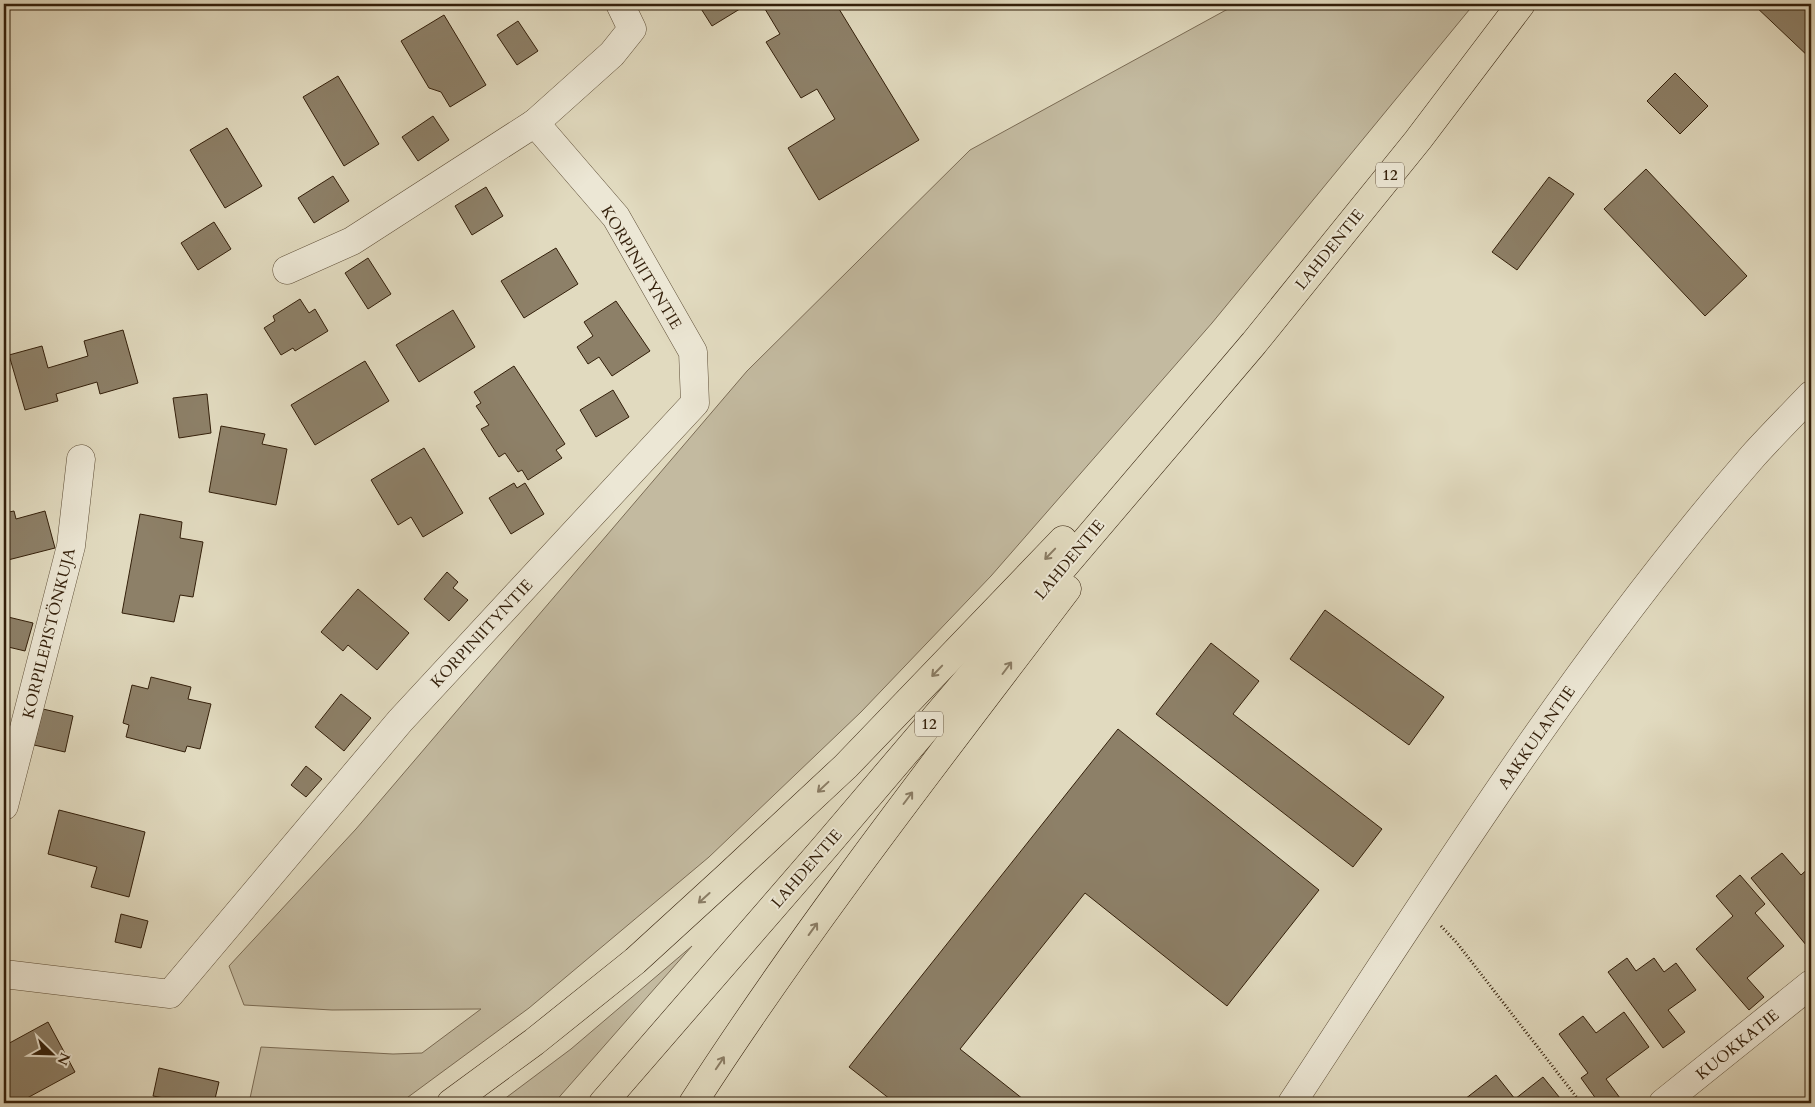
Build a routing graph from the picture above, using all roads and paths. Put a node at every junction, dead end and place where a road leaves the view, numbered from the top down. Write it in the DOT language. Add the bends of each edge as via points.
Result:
graph roads {
  1 [pos="620,4"];
  2 [pos="1521,4"];
  3 [pos="535,123"];
  4 [pos="287,270"];
  5 [pos="1254,343"];
  6 [pos="1811,395"];
  7 [pos="81,459"];
  8 [pos="4,806"];
  9 [pos="1438,923"];
  10 [pos="4,974"];
  11 [pos="1811,984"];
  12 [pos="451,1103"];
  13 [pos="603,1103"];
  14 [pos="693,1103"];
  15 [pos="1292,1103"];
  16 [pos="1582,1103"];
  17 [pos="1663,1103"];
  1 -- 3 [label="street" via="632,29 612,54"];
  2 -- 5 [label="highway, LAHDENTIE / 12" via="1418,140"];
  3 -- 4 [label="street" via="352,241"];
  3 -- 10 [label="street, KORPINIITYNTIE" via="616,217 693,352 695,403 400,721 170,994"];
  5 -- 12 [label="highway, one-way" via="846,766 634,961 534,1042"];
  5 -- 13 [label="highway, LAHDENTIE / 12"];
  14 -- 5 [label="highway, one-way" via="791,958 903,804"];
  6 -- 15 [label="street, AAKKULANTIE" via="1716,499 1600,646 1487,806"];
  7 -- 8 [label="street, KORPILEPISTÖNKUJA" via="71,546"];
  9 -- 16 [label="path"];
  11 -- 17 [label="street, KUOKKATIE"];
}
